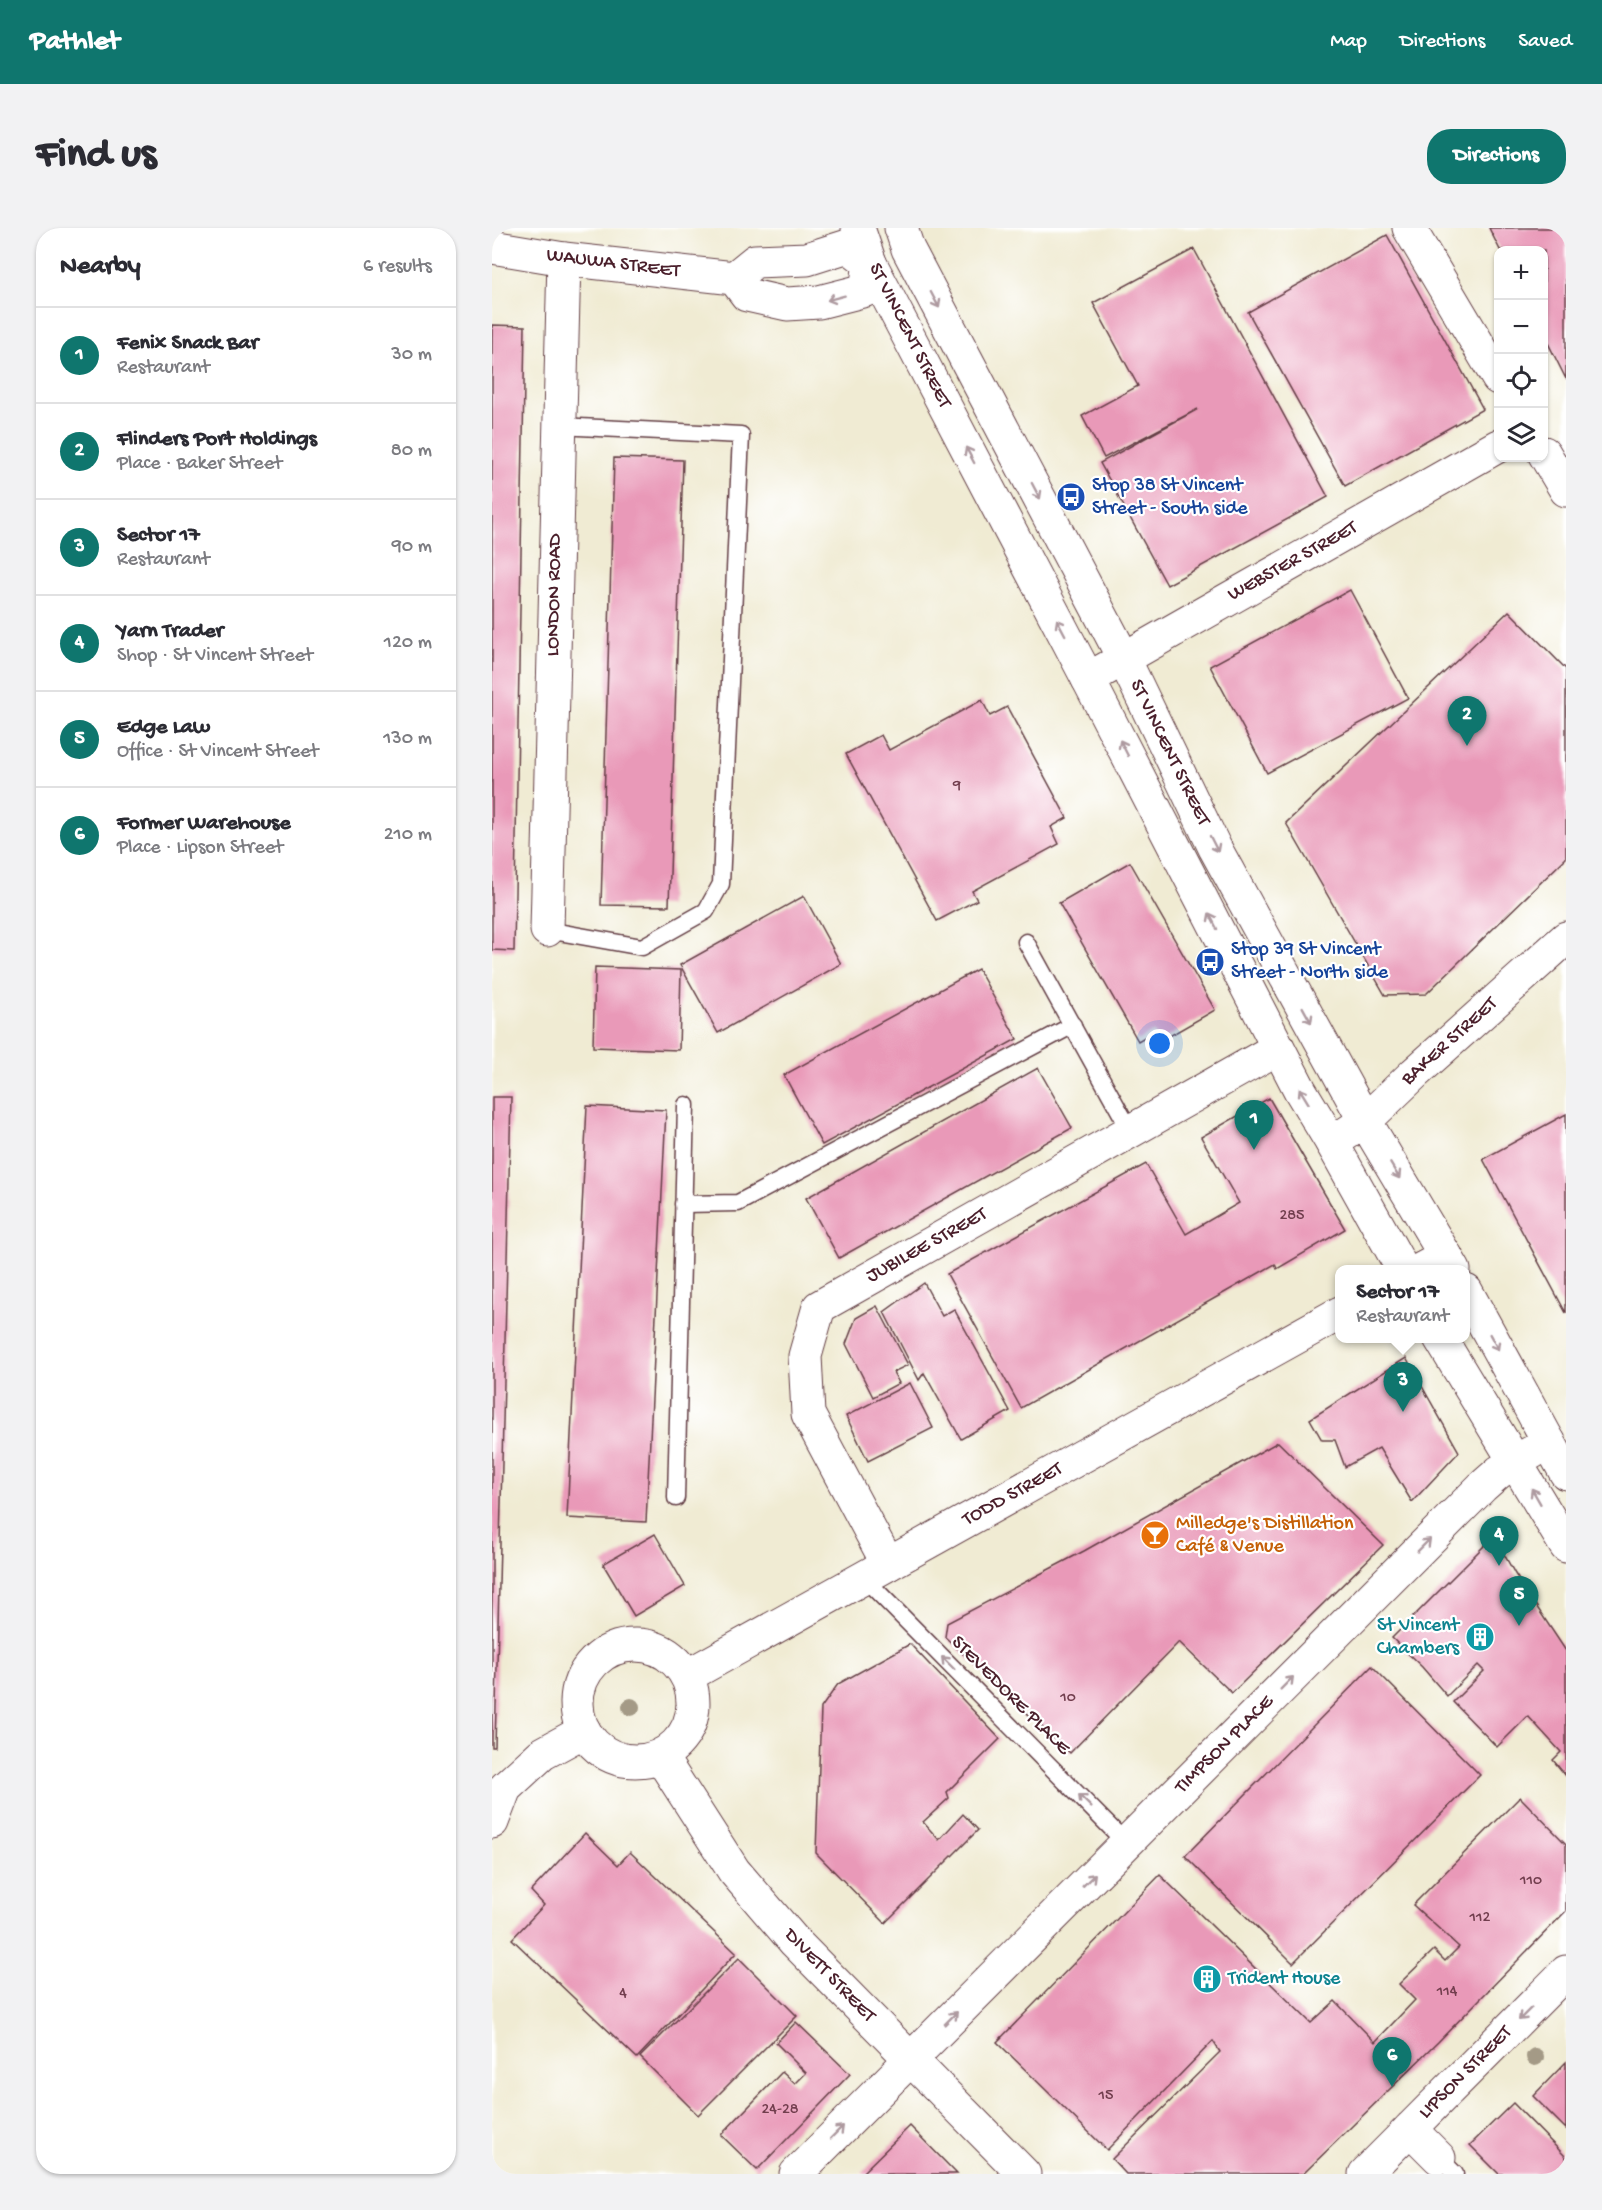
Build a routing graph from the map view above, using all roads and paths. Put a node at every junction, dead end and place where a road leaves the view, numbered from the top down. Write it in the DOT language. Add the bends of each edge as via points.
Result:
graph roads {
  1 [pos="858,228"];
  2 [pos="1409,228"];
  3 [pos="904,238"];
  4 [pos="492,247"];
  5 [pos="564,259"];
  6 [pos="870,263"];
  7 [pos="734,279"];
  8 [pos="1494,371"];
  9 [pos="559,426"];
  10 [pos="1494,448"];
  11 [pos="1548,460"];
  12 [pos="1566,490"];
  13 [pos="1124,659"];
  14 [pos="1088,679"];
  15 [pos="547,930"];
  16 [pos="1566,938"];
  17 [pos="1026,942"];
  18 [pos="1072,1025"];
  19 [pos="1278,1048"];
  20 [pos="686,1105"];
  21 [pos="1365,1121"];
  22 [pos="1131,1132"];
  23 [pos="1332,1143"];
  24 [pos="683,1204"];
  25 [pos="1401,1265"];
  26 [pos="1440,1265"];
  27 [pos="1470,1298"];
  28 [pos="1335,1316"];
  29 [pos="1443,1343"];
  30 [pos="1549,1442"];
  31 [pos="1516,1461"];
  32 [pos="1566,1473"];
  33 [pos="676,1498"];
  34 [pos="1566,1546"];
  35 [pos="876,1571"];
  36 [pos="687,1676"];
  37 [pos="584,1731"];
  38 [pos="660,1756"];
  39 [pos="499,1786"];
  40 [pos="492,1822"];
  41 [pos="1126,1843"];
  42 [pos="1566,1972"];
  43 [pos="910,2059"];
  44 [pos="1410,2129"];
  45 [pos="1447,2166"];
  46 [pos="796,2174"];
  47 [pos="1024,2174"];
  48 [pos="1365,2174"];
  1 -- 6 [label="street, ST VINCENT STREET"];
  2 -- 8 [label="street"];
  3 -- 6 [label="street"];
  3 -- 13 [label="street, ST VINCENT STREET, one-way"];
  4 -- 5 [label="street, WAUWA STREET"];
  5 -- 7 [label="street, WAUWA STREET"];
  5 -- 9 [label="street, LONDON ROAD"];
  6 -- 7 [label="street" via="848,246 807,259 755,261"];
  6 -- 7 [label="street, one-way" via="866,290 819,302 788,304 747,295"];
  14 -- 6 [label="street, ST VINCENT STREET, one-way"];
  9 -- 15 [label="street, LONDON ROAD"];
  9 -- 15 [label="lane" via="741,435 721,884 706,911 642,947"];
  10 -- 13 [label="street, WEBSTER STREET"];
  11 -- 12 [label="street"];
  13 -- 14 [label="street, WEBSTER STREET"];
  13 -- 21 [label="street, ST VINCENT STREET, one-way" via="1215,848"];
  19 -- 14 [label="street, ST VINCENT STREET, one-way"];
  16 -- 21 [label="street, BAKER STREET"];
  17 -- 18 [label="lane"];
  18 -- 22 [label="lane"];
  18 -- 24 [label="lane" via="738,1203"];
  19 -- 22 [label="street, JUBILEE STREET"];
  23 -- 19 [label="street, ST VINCENT STREET, one-way"];
  20 -- 24 [label="lane"];
  21 -- 23 [label="street, BAKER STREET"];
  21 -- 26 [label="street, ST VINCENT STREET, one-way"];
  22 -- 35 [label="street, JUBILEE STREET" via="819,1307 805,1356 808,1414"];
  23 -- 25 [label="street, ST VINCENT STREET"];
  24 -- 33 [label="lane"];
  27 -- 30 [label="street, one-way"];
  28 -- 35 [label="street, TODD STREET"];
  29 -- 31 [label="street"];
  30 -- 31 [label="street, TIMPSON PLACE"];
  30 -- 32 [label="street"];
  34 -- 31 [label="street, one-way"];
  41 -- 31 [label="street, TIMPSON PLACE, one-way" via="1482,1487"];
  35 -- 36 [label="street, TODD STREET"];
  41 -- 35 [label="lane, STEVEDORE PLACE, one-way"];
  36 -- 37 [label="street" via="676,1662 657,1649 629,1645 607,1652 592,1663 579,1685 577,1707"];
  36 -- 38 [label="street" via="693,1702 688,1726 673,1747"];
  37 -- 38 [label="street" via="596,1747 617,1759 640,1761"];
  37 -- 39 [label="street" via="542,1754"];
  38 -- 43 [label="street, DIVETT STREET" via="734,1871 795,1942"];
  39 -- 40 [label="street"];
  43 -- 41 [label="street, TIMPSON PLACE, one-way"];
  42 -- 44 [label="street, LIPSON STREET, one-way"];
  46 -- 43 [label="street, TIMPSON PLACE, one-way"];
  43 -- 47 [label="street, DIVETT STREET"];
  44 -- 45 [label="street"];
  44 -- 48 [label="street, LIPSON STREET"];
}
